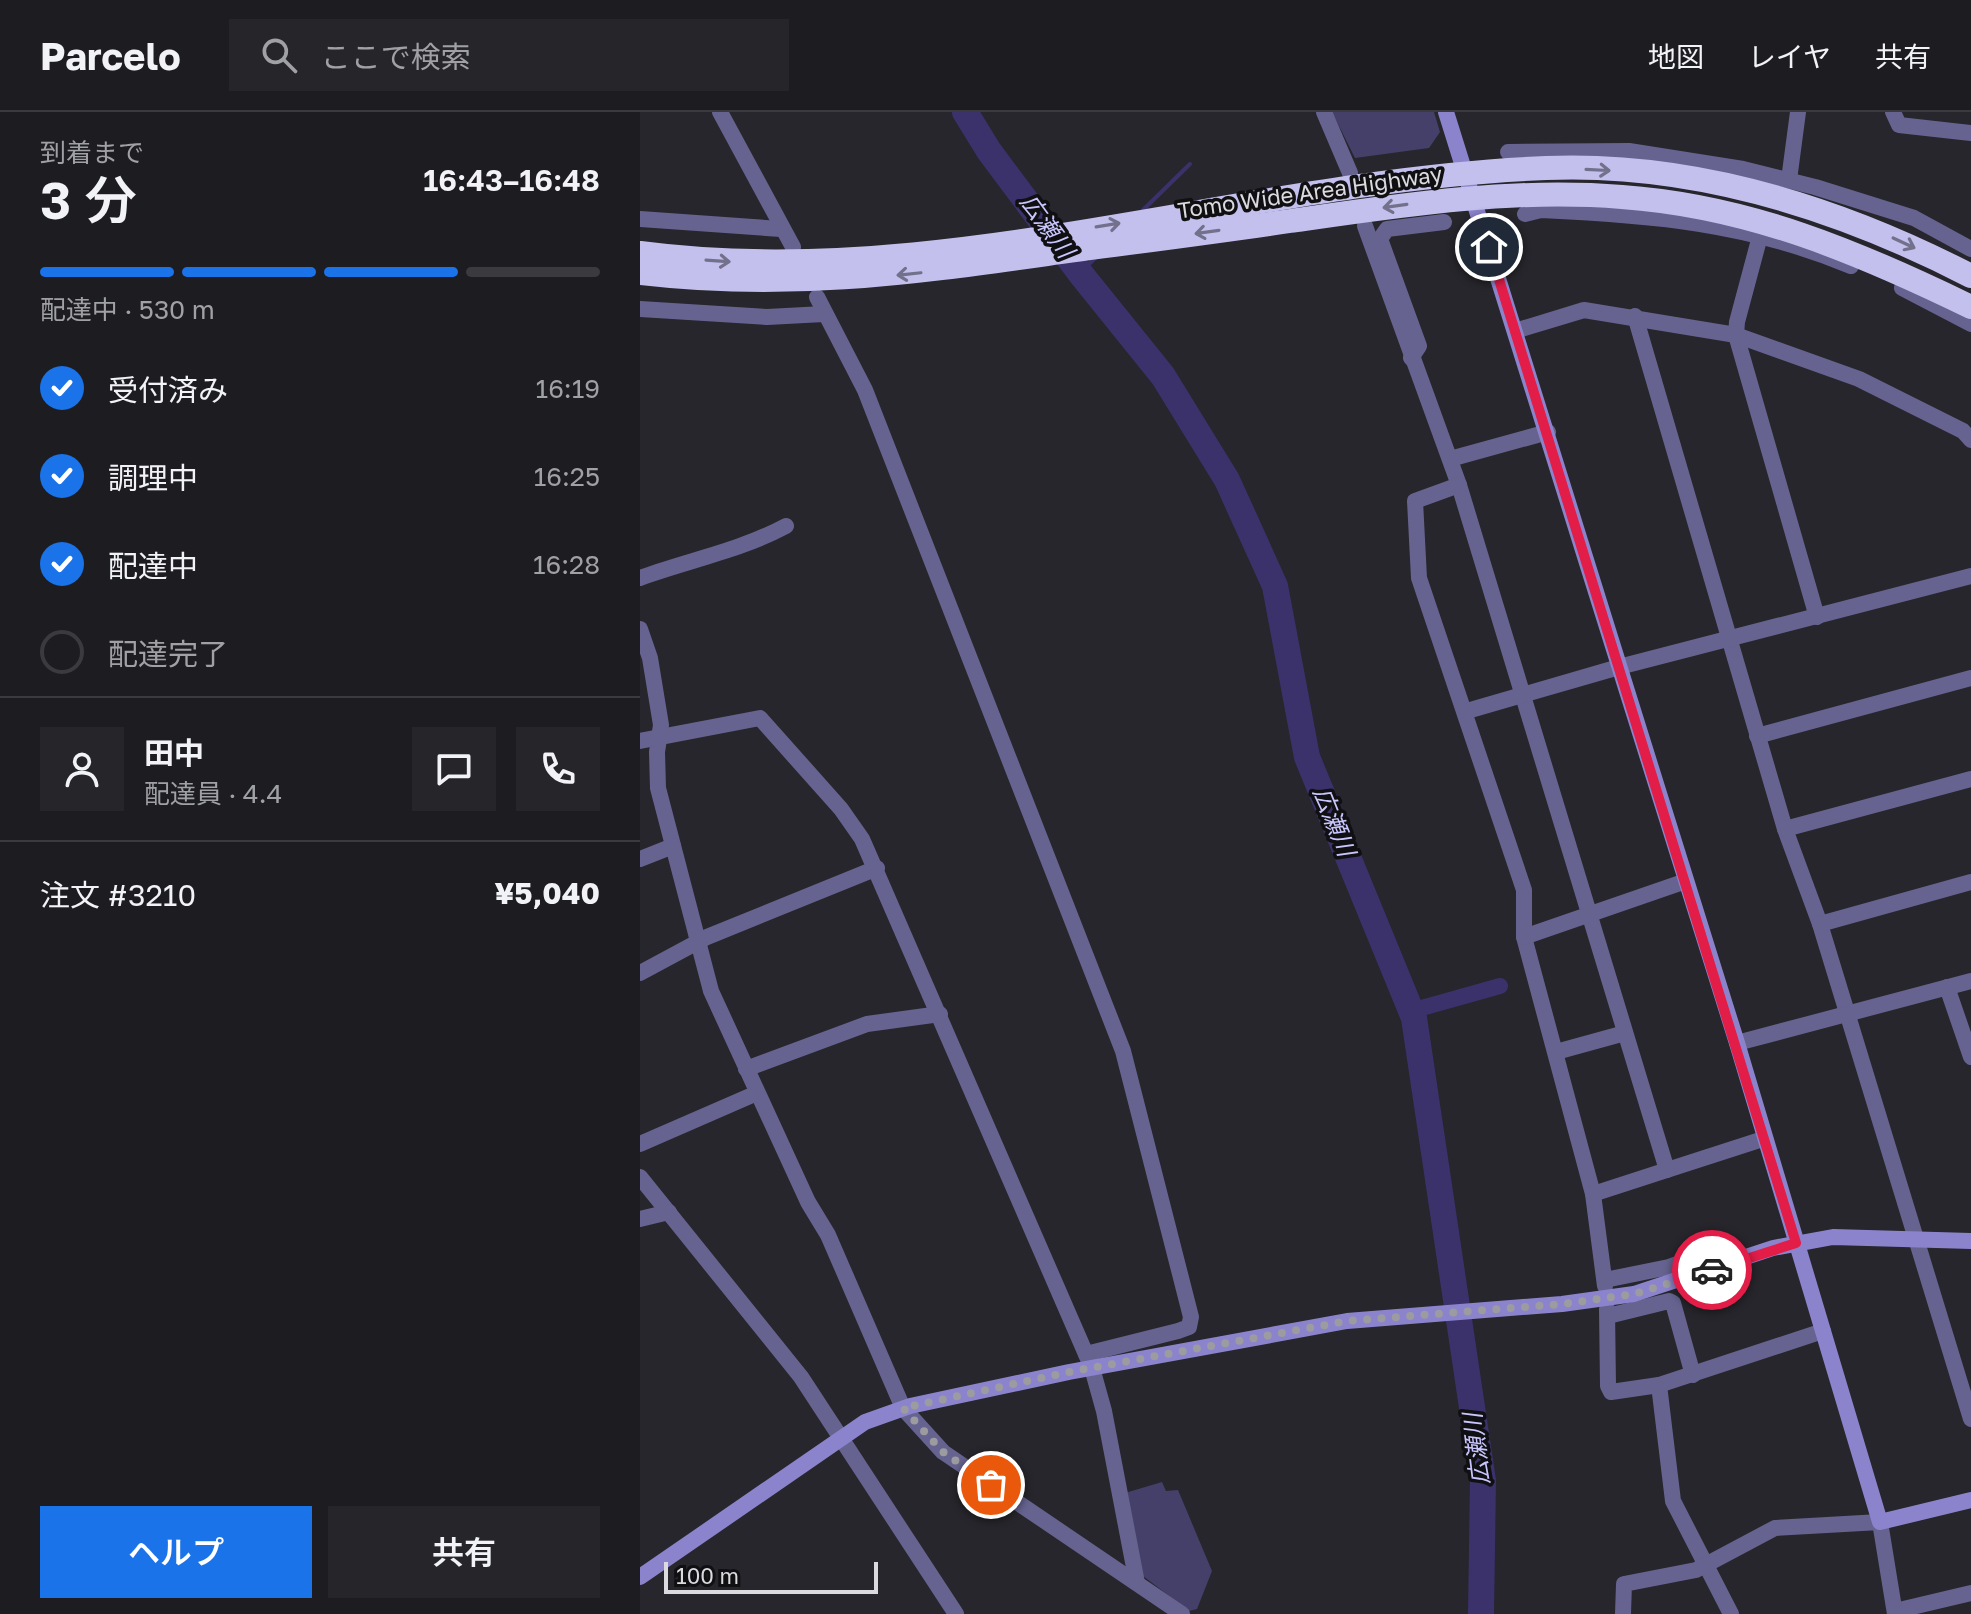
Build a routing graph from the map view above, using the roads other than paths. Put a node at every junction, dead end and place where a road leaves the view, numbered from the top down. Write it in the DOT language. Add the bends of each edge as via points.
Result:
graph roads {
  1 [pos="720,112"];
  2 [pos="1324,112"];
  3 [pos="1446,112"];
  4 [pos="1798,112"];
  5 [pos="1893,112"];
  6 [pos="1971,133"];
  7 [pos="1580,149"];
  8 [pos="1508,152"];
  9 [pos="1548,168"];
  10 [pos="1350,173"];
  11 [pos="1789,180"];
  12 [pos="1468,185"];
  13 [pos="1835,194"];
  14 [pos="1678,211"];
  15 [pos="1525,214"];
  16 [pos="640,219"];
  17 [pos="1444,222"];
  18 [pos="1860,224"];
  19 [pos="1365,226"];
  20 [pos="781,229"];
  21 [pos="1760,236"];
  22 [pos="793,247"];
  23 [pos="1971,249"];
  24 [pos="640,253"];
  25 [pos="981,254"];
  26 [pos="640,273"];
  27 [pos="1971,276"];
  28 [pos="817,297"];
  29 [pos="640,309"];
  30 [pos="1964,311"];
  31 [pos="824,314"];
  32 [pos="1635,316"];
  33 [pos="1515,331"];
  34 [pos="1736,335"];
  35 [pos="1411,358"];
  36 [pos="1548,432"];
  37 [pos="1971,440"];
  38 [pos="1450,459"];
  39 [pos="1459,485"];
  40 [pos="786,526"];
  41 [pos="1971,576"];
  42 [pos="640,578"];
  43 [pos="1817,617"];
  44 [pos="640,629"];
  45 [pos="1728,641"];
  46 [pos="1619,667"];
  47 [pos="1971,678"];
  48 [pos="1525,695"];
  49 [pos="1467,711"];
  50 [pos="1757,736"];
  51 [pos="660,738"];
  52 [pos="640,741"];
  53 [pos="1971,779"];
  54 [pos="1785,829"];
  55 [pos="673,846"];
  56 [pos="640,859"];
  57 [pos="877,868"];
  58 [pos="1686,881"];
  59 [pos="1971,882"];
  60 [pos="1589,913"];
  61 [pos="1820,924"];
  62 [pos="1524,937"];
  63 [pos="699,943"];
  64 [pos="640,973"];
  65 [pos="1971,981"];
  66 [pos="1947,987"];
  67 [pos="940,1014"];
  68 [pos="1845,1014"];
  69 [pos="1625,1033"];
  70 [pos="1737,1043"];
  71 [pos="1556,1052"];
  72 [pos="1971,1057"];
  73 [pos="746,1069"];
  74 [pos="757,1093"];
  75 [pos="1763,1139"];
  76 [pos="640,1144"];
  77 [pos="1667,1170"];
  78 [pos="640,1177"];
  79 [pos="1593,1194"];
  80 [pos="669,1212"];
  81 [pos="640,1219"];
  82 [pos="1915,1239"];
  83 [pos="1971,1241"];
  84 [pos="1796,1243"];
  85 [pos="1743,1258"];
  86 [pos="1823,1331"];
  87 [pos="1089,1361"];
  88 [pos="1693,1375"];
  89 [pos="1659,1385"];
  90 [pos="1968,1396"];
  91 [pos="903,1408"];
  92 [pos="1971,1419"];
  93 [pos="841,1437"];
  94 [pos="1971,1500"];
  95 [pos="1880,1522"];
  96 [pos="1707,1566"];
  97 [pos="640,1577"];
  98 [pos="1137,1583"];
  99 [pos="1971,1593"];
  100 [pos="1895,1612"];
  101 [pos="1179,1613"];
  102 [pos="956,1614"];
  103 [pos="1623,1614"];
  104 [pos="1731,1614"];
  1 -- 20 [label="street"];
  2 -- 10 [label="street"];
  3 -- 12 [label="street"];
  4 -- 11 [label="street"];
  5 -- 6 [label="street" via="1899,125"];
  7 -- 8 [label="street"];
  7 -- 9 [label="street"];
  7 -- 11 [label="street" via="1688,158"];
  9 -- 12 [label="highway, Tomo Wide Area Highway"];
  9 -- 18 [label="highway, Tomo Wide Area Highway, one-way" via="1685,179 1784,199"];
  11 -- 13 [label="street"];
  12 -- 14 [label="highway, Tomo Wide Area Highway" via="1623,197"];
  12 -- 25 [label="highway, Tomo Wide Area Highway, one-way" via="1284,222"];
  25 -- 12 [label="highway, Tomo Wide Area Highway, one-way" via="1268,201"];
  12 -- 33 [label="street"];
  13 -- 18 [label="street"];
  13 -- 23 [label="street" via="1914,218"];
  14 -- 15 [label="street"];
  14 -- 21 [label="street"];
  14 -- 30 [label="highway, Tomo Wide Area Highway" via="1762,221 1838,245 1895,268"];
  16 -- 20 [label="street"];
  17 -- 35 [label="street" via="1387,229 1380,239 1419,346"];
  18 -- 27 [label="highway, Tomo Wide Area Highway, one-way"];
  19 -- 35 [label="street"];
  20 -- 22 [label="street"];
  21 -- 30 [label="street"];
  21 -- 34 [label="street"];
  24 -- 25 [label="highway, Tomo Wide Area Highway, one-way" via="735,263"];
  25 -- 26 [label="highway, Tomo Wide Area Highway, one-way" via="918,274 815,280 735,281"];
  28 -- 31 [label="street"];
  29 -- 31 [label="street" via="767,317"];
  31 -- 87 [label="street" via="868,397 1133,1081 1191,1317 1189,1327"];
  32 -- 33 [label="street" via="1584,310"];
  32 -- 34 [label="street"];
  32 -- 45 [label="street"];
  33 -- 36 [label="street"];
  34 -- 37 [label="street" via="1859,379 1963,431"];
  34 -- 43 [label="street"];
  35 -- 38 [label="street"];
  36 -- 38 [label="street"];
  36 -- 46 [label="street"];
  38 -- 39 [label="street"];
  39 -- 48 [label="street"];
  39 -- 49 [label="street" via="1415,501 1419,578"];
  40 -- 42 [label="street" via="726,553"];
  41 -- 43 [label="street"];
  43 -- 45 [label="street"];
  44 -- 51 [label="street" via="658,696"];
  45 -- 46 [label="street"];
  45 -- 50 [label="street"];
  46 -- 48 [label="street"];
  46 -- 58 [label="street"];
  47 -- 50 [label="street"];
  48 -- 49 [label="street"];
  48 -- 60 [label="street"];
  49 -- 62 [label="street" via="1524,890"];
  50 -- 54 [label="street"];
  51 -- 52 [label="street"];
  51 -- 55 [label="street" via="658,788"];
  51 -- 57 [label="street" via="760,718 841,809"];
  53 -- 54 [label="street"];
  54 -- 61 [label="street"];
  55 -- 56 [label="street"];
  55 -- 63 [label="street"];
  57 -- 63 [label="street"];
  57 -- 67 [label="street"];
  58 -- 60 [label="street"];
  58 -- 70 [label="street"];
  59 -- 61 [label="street"];
  60 -- 62 [label="street"];
  60 -- 69 [label="street"];
  61 -- 68 [label="street"];
  62 -- 71 [label="street"];
  63 -- 64 [label="street"];
  63 -- 73 [label="street" via="711,991"];
  65 -- 66 [label="street"];
  66 -- 68 [label="street"];
  66 -- 72 [label="street"];
  67 -- 73 [label="street" via="867,1024"];
  67 -- 87 [label="street"];
  68 -- 70 [label="street"];
  68 -- 82 [label="street"];
  69 -- 71 [label="street"];
  69 -- 77 [label="street"];
  70 -- 75 [label="street"];
  71 -- 79 [label="street"];
  73 -- 74 [label="street"];
  74 -- 76 [label="street"];
  74 -- 91 [label="street" via="828,1235"];
  75 -- 77 [label="street"];
  75 -- 84 [label="street"];
  77 -- 79 [label="street"];
  78 -- 80 [label="street"];
  79 -- 85 [label="street" via="1605,1283 1720,1248"];
  80 -- 81 [label="street"];
  80 -- 93 [label="street" via="801,1377"];
  82 -- 83 [label="street"];
  82 -- 84 [label="street" via="1858,1236"];
  82 -- 90 [label="street"];
  84 -- 85 [label="street"];
  84 -- 86 [label="street"];
  85 -- 87 [label="street" via="1634,1294 1351,1321"];
  86 -- 88 [label="street"];
  86 -- 95 [label="street"];
  87 -- 91 [label="street"];
  87 -- 98 [label="street" via="1104,1411"];
  88 -- 89 [label="street"];
  88 -- 89 [label="street" via="1673,1303 1607,1312 1609,1390"];
  89 -- 96 [label="street" via="1673,1501"];
  90 -- 92 [label="street"];
  91 -- 93 [label="street"];
  91 -- 98 [label="street" via="943,1452"];
  93 -- 97 [label="street"];
  93 -- 102 [label="street"];
  94 -- 95 [label="street"];
  95 -- 96 [label="street" via="1775,1528"];
  95 -- 100 [label="street"];
  96 -- 103 [label="street" via="1624,1584"];
  96 -- 104 [label="street"];
  98 -- 101 [label="street"];
  99 -- 100 [label="street"];
}
